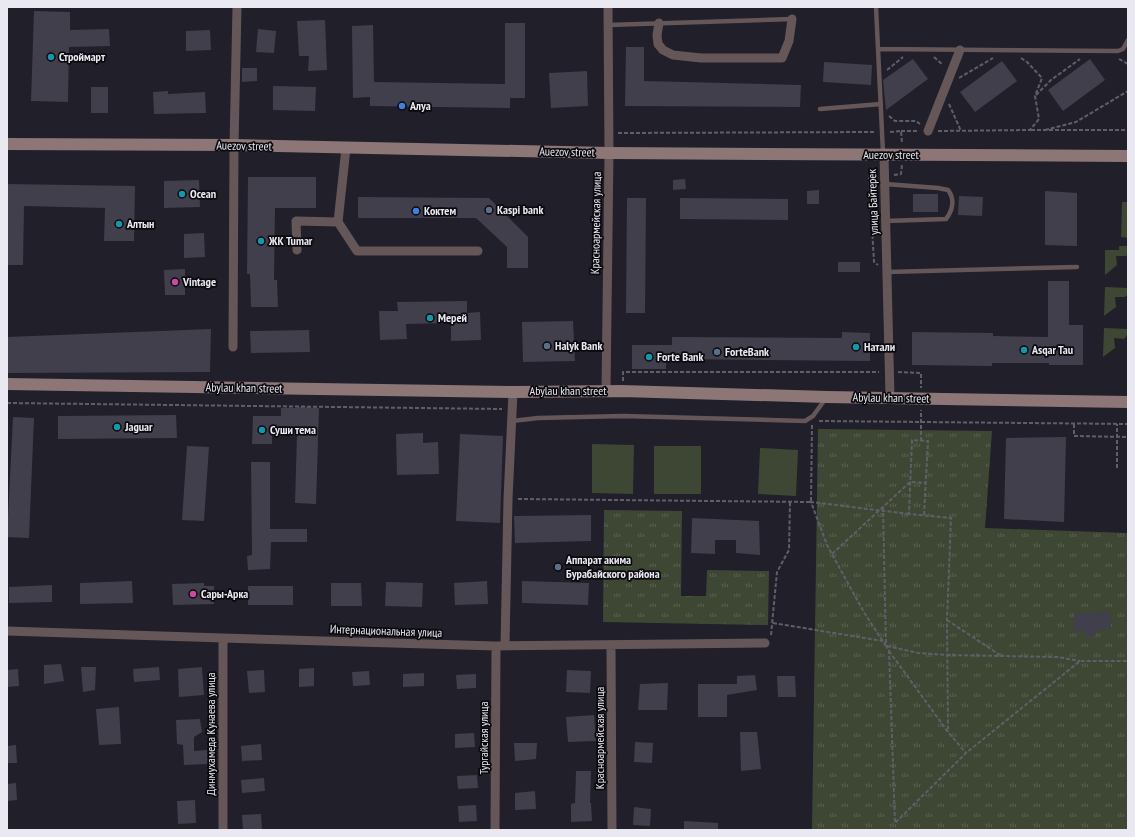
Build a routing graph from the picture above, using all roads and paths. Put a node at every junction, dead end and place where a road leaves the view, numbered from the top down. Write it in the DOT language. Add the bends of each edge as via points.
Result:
graph roads {
  1 [pos="236,7"];
  2 [pos="608,7"];
  3 [pos="876,7"];
  4 [pos="792,19"];
  5 [pos="659,23"];
  6 [pos="608,25"];
  7 [pos="1128,40"];
  8 [pos="878,49"];
  9 [pos="960,50"];
  10 [pos="1106,51"];
  11 [pos="908,53"];
  12 [pos="930,54"];
  13 [pos="1017,55"];
  14 [pos="1085,55"];
  15 [pos="993,58"];
  16 [pos="1128,64"];
  17 [pos="887,70"];
  18 [pos="954,76"];
  19 [pos="1128,91"];
  20 [pos="1035,96"];
  21 [pos="949,103"];
  22 [pos="881,104"];
  23 [pos="820,109"];
  24 [pos="1030,130"];
  25 [pos="1042,130"];
  26 [pos="1128,130"];
  27 [pos="901,131"];
  28 [pos="928,131"];
  29 [pos="961,131"];
  30 [pos="7,144"];
  31 [pos="234,145"];
  32 [pos="346,148"];
  33 [pos="609,153"];
  34 [pos="884,155"];
  35 [pos="1128,156"];
  36 [pos="884,184"];
  37 [pos="885,221"];
  38 [pos="338,222"];
  39 [pos="297,250"];
  40 [pos="478,251"];
  41 [pos="1077,267"];
  42 [pos="887,272"];
  43 [pos="233,347"];
  44 [pos="890,372"];
  45 [pos="921,373"];
  46 [pos="7,384"];
  47 [pos="606,391"];
  48 [pos="622,391"];
  49 [pos="513,392"];
  50 [pos="827,397"];
  51 [pos="890,397"];
  52 [pos="1128,402"];
  53 [pos="7,403"];
  54 [pos="503,409"];
  55 [pos="512,421"];
  56 [pos="1074,424"];
  57 [pos="1117,424"];
  58 [pos="1128,424"];
  59 [pos="1117,437"];
  60 [pos="1128,437"];
  61 [pos="1117,468"];
  62 [pos="910,482"];
  63 [pos="926,483"];
  64 [pos="508,499"];
  65 [pos="790,502"];
  66 [pos="811,502"];
  67 [pos="883,507"];
  68 [pos="879,511"];
  69 [pos="884,511"];
  70 [pos="909,514"];
  71 [pos="924,515"];
  72 [pos="832,554"];
  73 [pos="947,620"];
  74 [pos="773,623"];
  75 [pos="7,631"];
  76 [pos="223,638"];
  77 [pos="882,641"];
  78 [pos="765,643"];
  79 [pos="501,645"];
  80 [pos="612,645"];
  81 [pos="886,646"];
  82 [pos="889,650"];
  83 [pos="947,655"];
  84 [pos="1001,656"];
  85 [pos="1080,661"];
  86 [pos="1128,661"];
  87 [pos="948,732"];
  88 [pos="966,753"];
  89 [pos="223,830"];
  90 [pos="495,830"];
  91 [pos="612,830"];
  1 -- 31 [label="street"];
  2 -- 6 [label="street, Красноармейская улица"];
  3 -- 8 [label="lane, улица Байтерек"];
  4 -- 5 [label="lane"];
  4 -- 5 [label="street" via="789,41 782,58 673,56 658,44"];
  5 -- 6 [label="lane"];
  6 -- 33 [label="street, Красноармейская улица"];
  7 -- 10 [label="lane" via="1123,50"];
  8 -- 9 [label="lane"];
  8 -- 22 [label="lane, улица Байтерек"];
  9 -- 10 [label="lane"];
  9 -- 18 [label="street"];
  10 -- 16 [label="path"];
  11 -- 17 [label="path"];
  12 -- 18 [label="path"];
  13 -- 20 [label="path" via="1042,78"];
  14 -- 20 [label="path" via="1051,80"];
  15 -- 18 [label="path"];
  18 -- 28 [label="street"];
  19 -- 25 [label="path" via="1076,122"];
  20 -- 24 [label="path" via="1039,119"];
  21 -- 29 [label="path"];
  22 -- 23 [label="lane"];
  22 -- 34 [label="lane, улица Байтерек"];
  24 -- 25 [label="path"];
  24 -- 29 [label="path"];
  25 -- 26 [label="path"];
  27 -- 28 [label="path"];
  28 -- 29 [label="path"];
  30 -- 31 [label="street, Auezov street"];
  31 -- 32 [label="street, Auezov street"];
  31 -- 43 [label="street"];
  32 -- 33 [label="street, Auezov street"];
  32 -- 38 [label="street"];
  33 -- 34 [label="street, Auezov street"];
  33 -- 47 [label="street, Красноармейская улица"];
  34 -- 35 [label="street, Auezov street"];
  34 -- 36 [label="street, улица Байтерек"];
  36 -- 37 [label="street, улица Байтерек"];
  36 -- 37 [label="lane" via="948,190 953,205 946,219"];
  37 -- 42 [label="street, улица Байтерек"];
  38 -- 39 [label="street" via="296,221"];
  38 -- 40 [label="street" via="357,251"];
  41 -- 42 [label="lane"];
  42 -- 44 [label="street, улица Байтерек"];
  44 -- 45 [label="path"];
  44 -- 48 [label="path" via="623,372"];
  44 -- 51 [label="street, улица Байтерек"];
  46 -- 49 [label="street, Abylau khan street"];
  47 -- 48 [label="street, Abylau khan street"];
  47 -- 49 [label="street, Abylau khan street"];
  48 -- 50 [label="street, Abylau khan street"];
  49 -- 55 [label="street, Тургайская улица"];
  50 -- 51 [label="street, Abylau khan street"];
  50 -- 55 [label="lane" via="813,416 805,421 623,416"];
  51 -- 52 [label="street, Abylau khan street"];
  53 -- 54 [label="path"];
  55 -- 64 [label="street, Тургайская улица"];
  56 -- 57 [label="path"];
  56 -- 59 [label="path" via="1074,436"];
  56 -- 66 [label="path" via="812,420"];
  57 -- 58 [label="path"];
  57 -- 59 [label="path"];
  59 -- 60 [label="path"];
  59 -- 61 [label="path"];
  62 -- 63 [label="path"];
  62 -- 63 [label="path" via="912,440 928,441"];
  62 -- 67 [label="path"];
  62 -- 70 [label="path"];
  63 -- 71 [label="path"];
  64 -- 65 [label="path"];
  64 -- 79 [label="street, Тургайская улица"];
  65 -- 66 [label="path"];
  65 -- 74 [label="path" via="789,550 777,572"];
  66 -- 68 [label="path"];
  66 -- 72 [label="path"];
  67 -- 68 [label="path"];
  67 -- 69 [label="path"];
  68 -- 69 [label="path"];
  68 -- 72 [label="path"];
  69 -- 70 [label="path"];
  69 -- 81 [label="path"];
  70 -- 71 [label="path"];
  71 -- 73 [label="path" via="950,518"];
  72 -- 77 [label="path"];
  73 -- 83 [label="path"];
  73 -- 84 [label="path"];
  74 -- 77 [label="path"];
  74 -- 78 [label="path" via="770,638"];
  75 -- 76 [label="street, Интернациональная улица"];
  76 -- 79 [label="street, Интернациональная улица"];
  76 -- 89 [label="street, Динмухамеда Кунаева улица"];
  77 -- 81 [label="path"];
  78 -- 80 [label="street, Интернациональная улица"];
  79 -- 80 [label="street, Интернациональная улица"];
  79 -- 90 [label="street, Тургайская улица"];
  80 -- 91 [label="street, Красноармейская улица"];
  81 -- 82 [label="path"];
  81 -- 83 [label="path" via="918,653"];
  82 -- 87 [label="path"];
  82 -- 88 [label="path" via="895,823"];
  83 -- 84 [label="path"];
  83 -- 87 [label="path"];
  84 -- 85 [label="path" via="1058,657"];
  85 -- 86 [label="path"];
  85 -- 88 [label="path"];
  87 -- 88 [label="path"];
}
